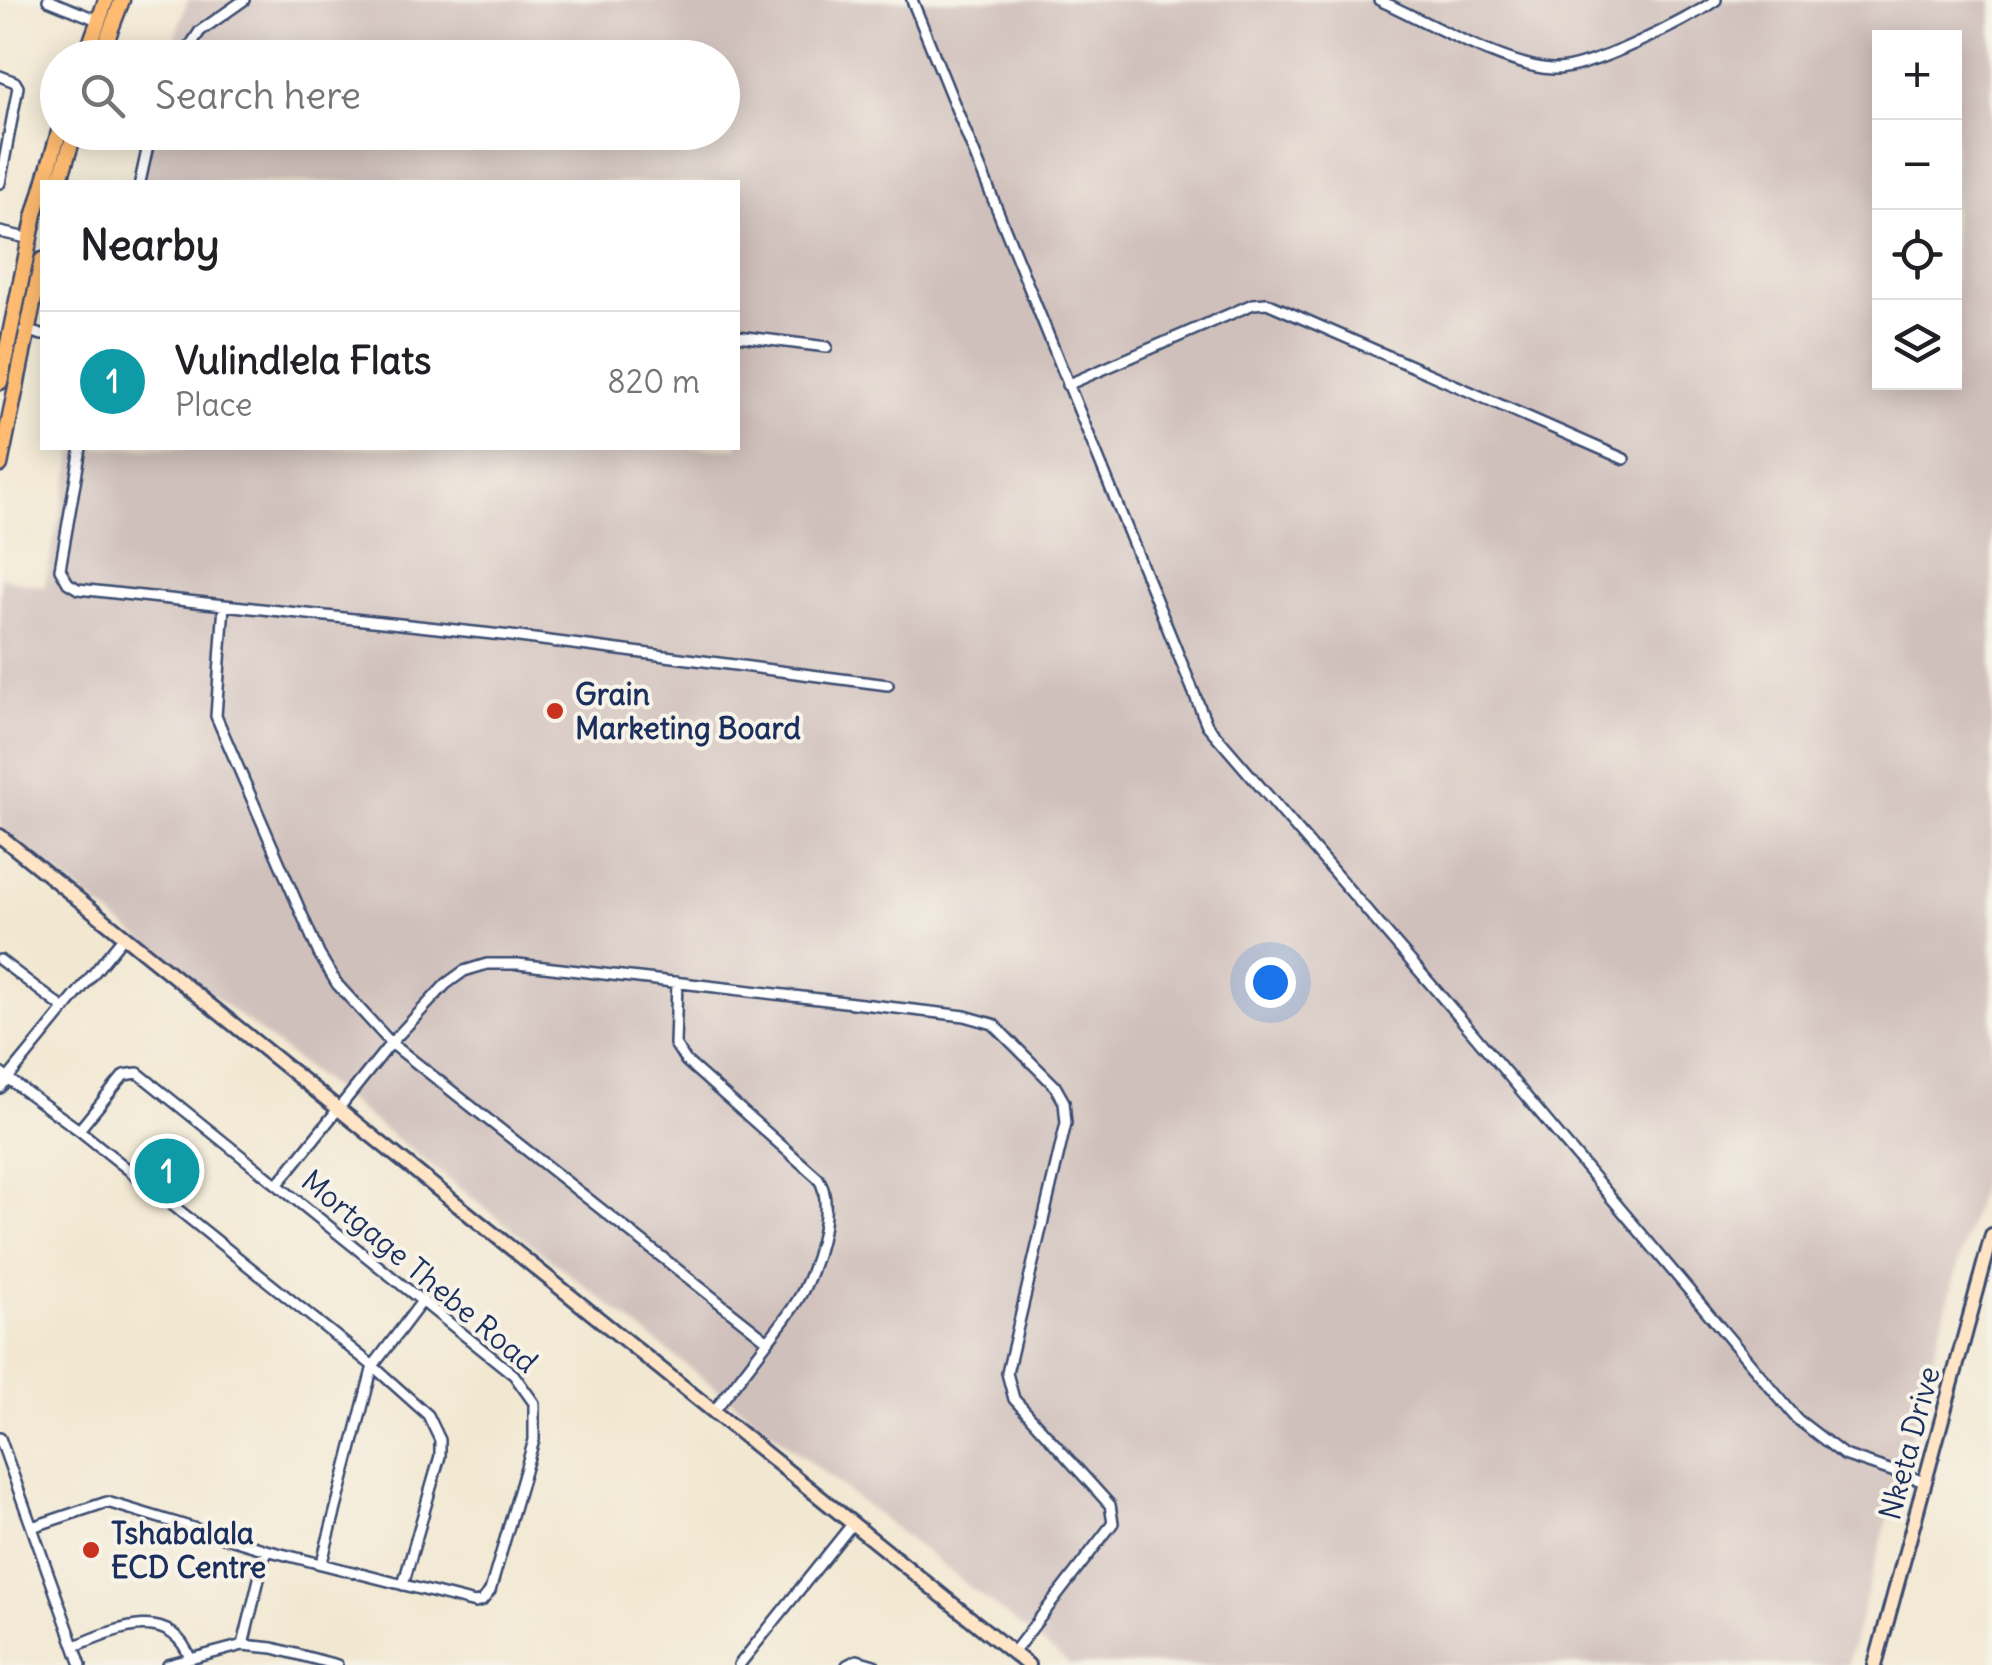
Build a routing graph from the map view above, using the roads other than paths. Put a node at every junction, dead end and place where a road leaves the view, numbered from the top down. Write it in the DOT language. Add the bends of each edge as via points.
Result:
graph roads {
  1 [pos="48,0"];
  2 [pos="106,0"];
  3 [pos="122,0"];
  4 [pos="244,0"];
  5 [pos="912,0"];
  6 [pos="1380,0"];
  7 [pos="1716,0"];
  8 [pos="105,23"];
  9 [pos="95,40"];
  10 [pos="103,40"];
  11 [pos="194,40"];
  12 [pos="0,76"];
  13 [pos="53,150"];
  14 [pos="69,150"];
  15 [pos="147,150"];
  16 [pos="2,161"];
  17 [pos="43,180"];
  18 [pos="60,180"];
  19 [pos="140,180"];
  20 [pos="0,183"];
  21 [pos="40,195"];
  22 [pos="0,232"];
  23 [pos="30,239"];
  24 [pos="40,284"];
  25 [pos="11,327"];
  26 [pos="36,333"];
  27 [pos="740,336"];
  28 [pos="827,347"];
  29 [pos="0,382"];
  30 [pos="1067,385"];
  31 [pos="82,450"];
  32 [pos="1624,459"];
  33 [pos="0,465"];
  34 [pos="224,605"];
  35 [pos="888,684"];
  36 [pos="0,836"];
  37 [pos="125,935"];
  38 [pos="0,960"];
  39 [pos="677,982"];
  40 [pos="63,1008"];
  41 [pos="392,1043"];
  42 [pos="4,1075"];
  43 [pos="0,1088"];
  44 [pos="340,1108"];
  45 [pos="79,1130"];
  46 [pos="278,1184"];
  47 [pos="1992,1235"];
  48 [pos="423,1300"];
  49 [pos="768,1340"];
  50 [pos="373,1366"];
  51 [pos="715,1410"];
  52 [pos="0,1438"];
  53 [pos="1925,1482"];
  54 [pos="853,1522"];
  55 [pos="32,1527"];
  56 [pos="266,1550"];
  57 [pos="322,1562"];
  58 [pos="404,1585"];
  59 [pos="243,1645"];
  60 [pos="74,1646"];
  61 [pos="1013,1653"];
  62 [pos="190,1658"];
  63 [pos="741,1664"];
  64 [pos="81,1665"];
  65 [pos="168,1665"];
  66 [pos="337,1665"];
  67 [pos="847,1665"];
  68 [pos="874,1665"];
  69 [pos="1028,1665"];
  70 [pos="1875,1665"];
  1 -- 8 [label="street"];
  2 -- 8 [label="main road"];
  3 -- 8 [label="main road"];
  4 -- 11 [label="street"];
  5 -- 30 [label="street"];
  6 -- 7 [label="street" via="1516,62 1556,70 1628,45"];
  8 -- 9 [label="main road"];
  8 -- 10 [label="main road"];
  12 -- 16 [label="street" via="18,87"];
  13 -- 17 [label="main road"];
  14 -- 18 [label="main road"];
  15 -- 19 [label="street"];
  16 -- 20 [label="street"];
  21 -- 23 [label="main road"];
  22 -- 23 [label="street"];
  23 -- 25 [label="main road"];
  24 -- 26 [label="main road"];
  25 -- 26 [label="street"];
  25 -- 29 [label="main road"];
  26 -- 33 [label="main road"];
  27 -- 28 [label="street"];
  30 -- 32 [label="street" via="1267,303"];
  30 -- 53 [label="street" via="1193,697 1227,751 1797,1419 1844,1455"];
  31 -- 34 [label="street" via="60,569 68,583"];
  34 -- 35 [label="street"];
  34 -- 41 [label="street" via="214,703 220,731 318,954 336,984"];
  36 -- 37 [label="street"];
  37 -- 40 [label="street"];
  37 -- 44 [label="street"];
  38 -- 40 [label="street"];
  39 -- 41 [label="street" via="487,964 446,984"];
  39 -- 49 [label="street" via="675,1044 686,1060 818,1178 825,1193 808,1280"];
  39 -- 61 [label="street" via="979,1018 993,1024 1064,1102 1066,1123 1007,1381 1014,1399 1110,1504 1112,1523"];
  40 -- 42 [label="street"];
  41 -- 44 [label="street"];
  41 -- 49 [label="street"];
  42 -- 43 [label="street"];
  42 -- 45 [label="street"];
  44 -- 46 [label="street"];
  44 -- 51 [label="street"];
  45 -- 46 [label="street, Mortgage Thebe Road" via="124,1075 138,1073"];
  45 -- 50 [label="street"];
  46 -- 48 [label="street, Mortgage Thebe Road"];
  47 -- 53 [label="street, Nketa Drive"];
  48 -- 50 [label="street"];
  48 -- 58 [label="street, Mortgage Thebe Road" via="514,1374 534,1403 536,1422 488,1597 475,1604"];
  49 -- 51 [label="street"];
  50 -- 57 [label="street"];
  50 -- 58 [label="street" via="428,1415 440,1440 437,1473"];
  51 -- 54 [label="street"];
  52 -- 55 [label="street"];
  53 -- 70 [label="street, Nketa Drive"];
  54 -- 61 [label="street"];
  54 -- 63 [label="street"];
  55 -- 56 [label="street, Mortgage Thebe Road" via="108,1502"];
  55 -- 60 [label="street"];
  56 -- 57 [label="street, Mortgage Thebe Road"];
  56 -- 59 [label="street"];
  57 -- 58 [label="street, Mortgage Thebe Road"];
  59 -- 62 [label="street"];
  59 -- 66 [label="street"];
  60 -- 62 [label="street" via="148,1625 175,1633"];
  60 -- 64 [label="street"];
  61 -- 69 [label="street"];
  62 -- 65 [label="street"];
  67 -- 68 [label="street"];
}
